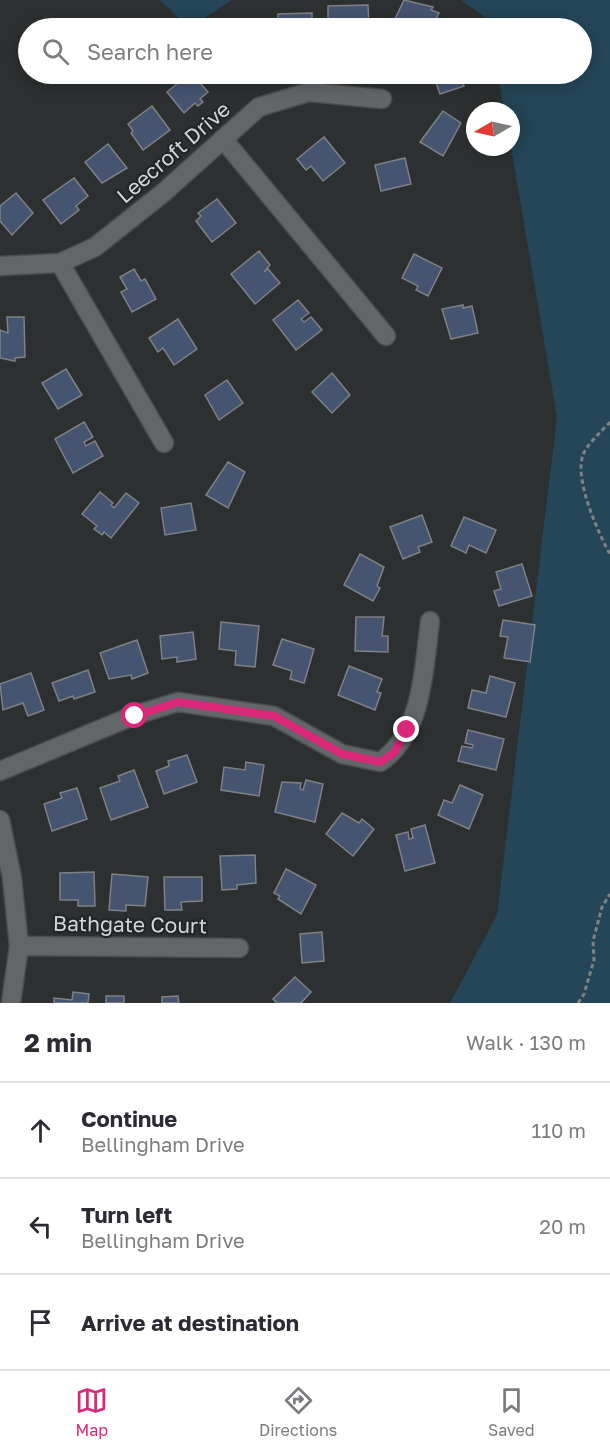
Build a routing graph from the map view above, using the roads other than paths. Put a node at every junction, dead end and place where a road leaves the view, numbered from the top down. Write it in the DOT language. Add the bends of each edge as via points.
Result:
graph roads {
  1 [pos="381,99"];
  2 [pos="223,139"];
  3 [pos="60,263"];
  4 [pos="0,266"];
  5 [pos="386,336"];
  6 [pos="164,443"];
  7 [pos="430,621"];
  8 [pos="0,771"];
  9 [pos="0,820"];
  10 [pos="20,946"];
  11 [pos="239,948"];
  12 [pos="11,1003"];
  1 -- 2 [label="street, Leecroft Drive" via="309,92 259,107"];
  2 -- 3 [label="street, Leecroft Drive" via="95,247"];
  2 -- 5 [label="street"];
  3 -- 4 [label="street, Leecroft Drive"];
  3 -- 6 [label="street"];
  7 -- 8 [label="street" via="422,684 407,730 394,753 380,762 342,754 274,716 178,702"];
  9 -- 10 [label="street"];
  10 -- 11 [label="street, Bathgate Court"];
  10 -- 12 [label="street"];
}
